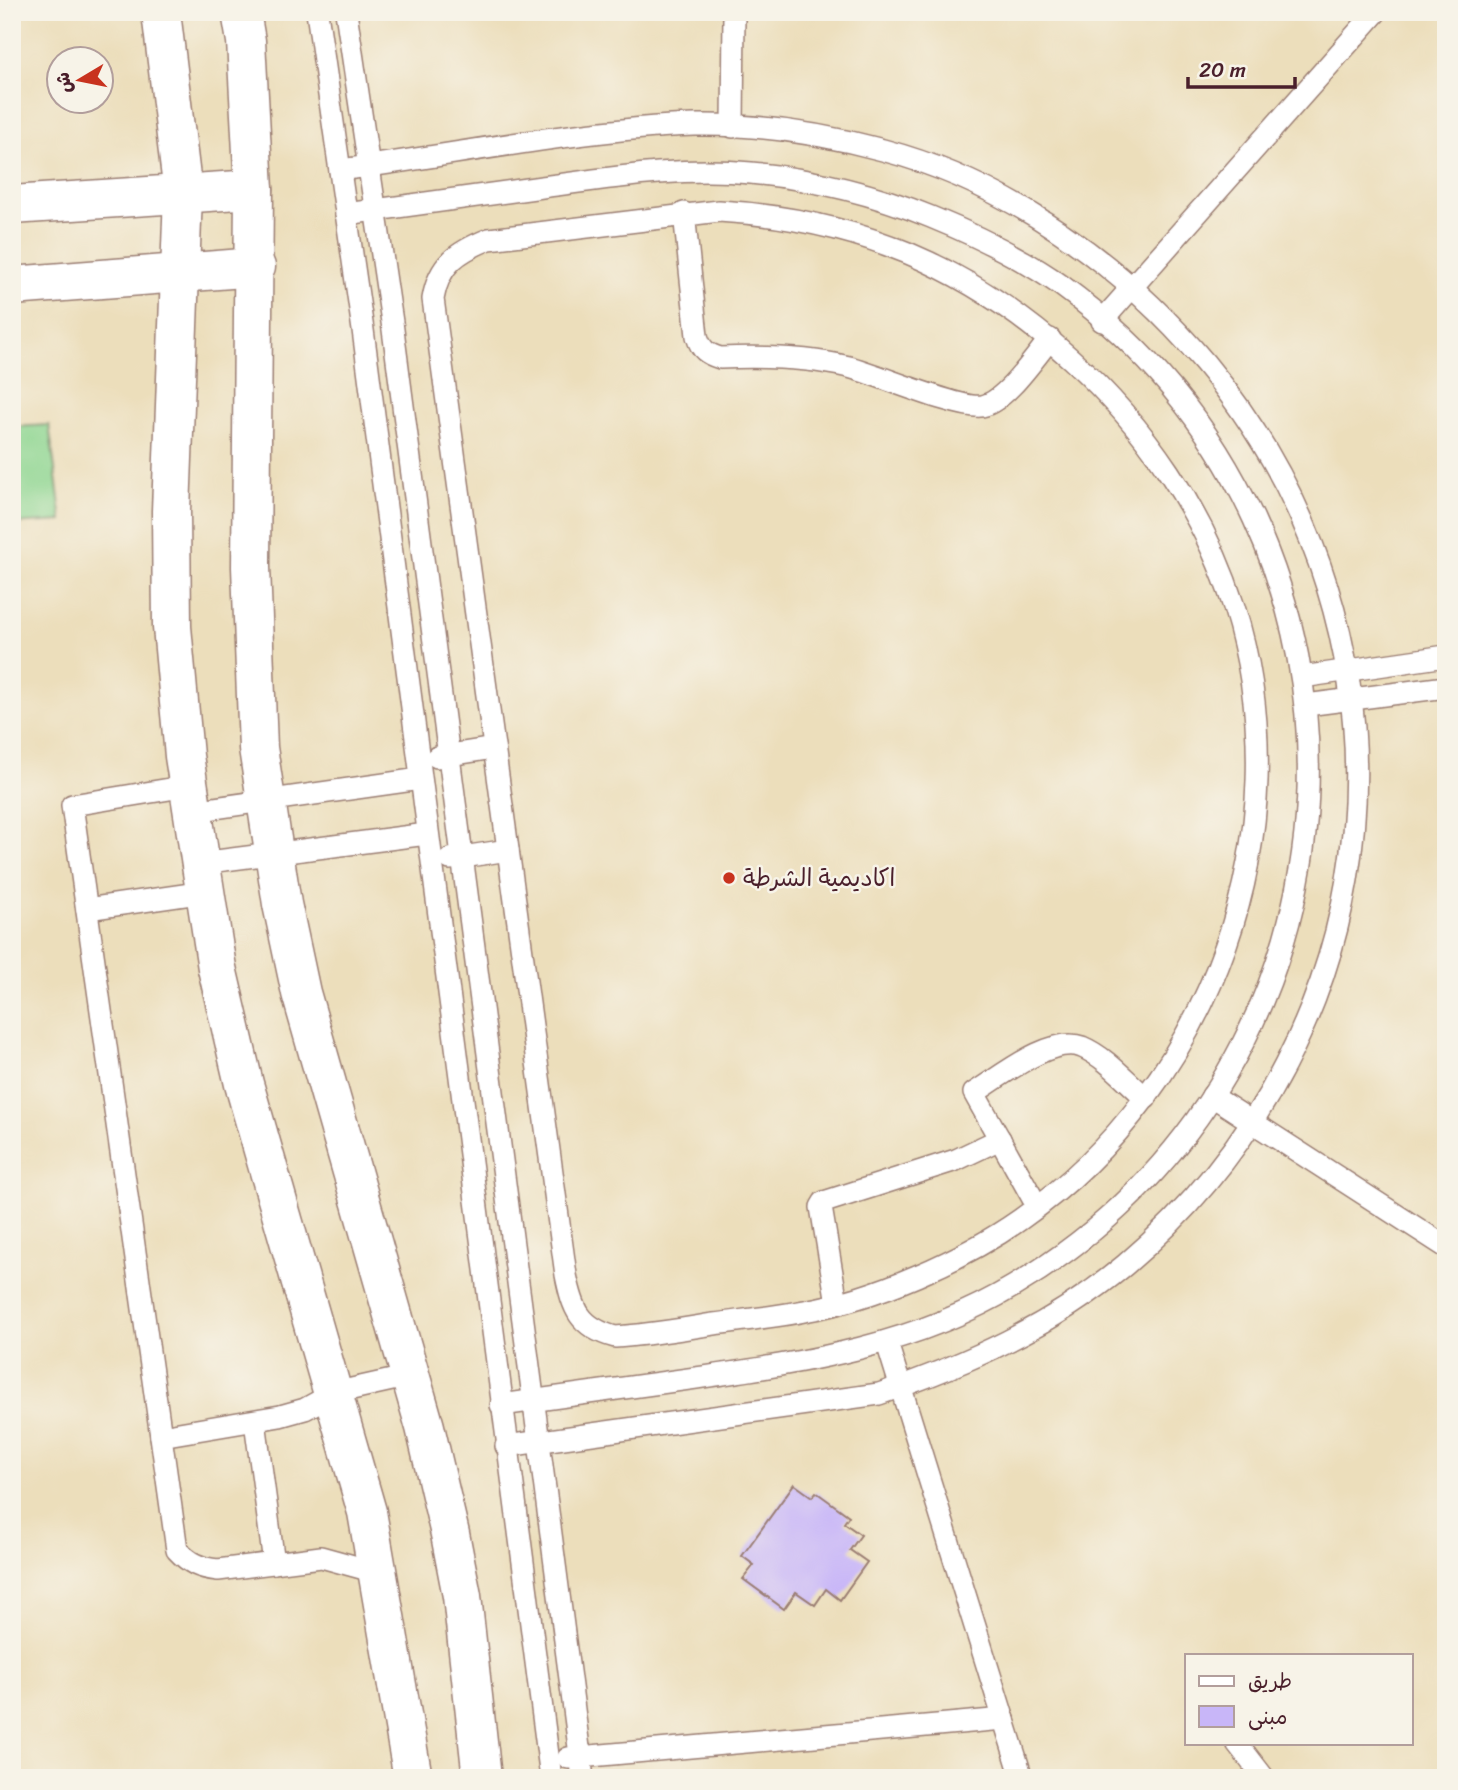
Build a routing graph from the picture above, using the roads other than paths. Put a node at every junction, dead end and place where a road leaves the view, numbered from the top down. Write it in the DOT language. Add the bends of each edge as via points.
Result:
graph roads {
  1 [pos="161,12"];
  2 [pos="241,12"];
  3 [pos="317,12"];
  4 [pos="346,12"];
  5 [pos="734,12"];
  6 [pos="1376,12"];
  7 [pos="733,127"];
  8 [pos="370,166"];
  9 [pos="340,170"];
  10 [pos="254,189"];
  11 [pos="183,194"];
  12 [pos="12,205"];
  13 [pos="376,210"];
  14 [pos="684,213"];
  15 [pos="346,214"];
  16 [pos="256,267"];
  17 [pos="180,273"];
  18 [pos="12,286"];
  19 [pos="1130,287"];
  20 [pos="1102,321"];
  21 [pos="1050,339"];
  22 [pos="1446,656"];
  23 [pos="1347,670"];
  24 [pos="1302,677"];
  25 [pos="1446,687"];
  26 [pos="1352,699"];
  27 [pos="1306,705"];
  28 [pos="494,748"];
  29 [pos="449,755"];
  30 [pos="419,769"];
  31 [pos="190,799"];
  32 [pos="266,801"];
  33 [pos="427,834"];
  34 [pos="508,850"];
  35 [pos="274,853"];
  36 [pos="462,857"];
  37 [pos="431,862"];
  38 [pos="203,877"];
  39 [pos="87,909"];
  40 [pos="1212,1096"];
  41 [pos="1146,1098"];
  42 [pos="1250,1121"];
  43 [pos="1000,1139"];
  44 [pos="1037,1206"];
  45 [pos="1446,1247"];
  46 [pos="837,1303"];
  47 [pos="887,1343"];
  48 [pos="410,1376"];
  49 [pos="901,1387"];
  50 [pos="334,1393"];
  51 [pos="533,1401"];
  52 [pos="501,1405"];
  53 [pos="255,1420"];
  54 [pos="161,1436"];
  55 [pos="538,1441"];
  56 [pos="506,1446"];
  57 [pos="274,1563"];
  58 [pos="379,1573"];
  59 [pos="1004,1719"];
  60 [pos="1238,1744"];
  61 [pos="580,1756"];
  62 [pos="549,1769"];
  63 [pos="413,1778"];
  64 [pos="482,1778"];
  65 [pos="583,1778"];
  66 [pos="1022,1778"];
  67 [pos="1264,1778"];
  1 -- 11 [label="street"];
  2 -- 10 [label="street"];
  3 -- 9 [label="lane"];
  4 -- 8 [label="lane"];
  5 -- 7 [label="lane"];
  6 -- 19 [label="lane"];
  7 -- 8 [label="lane" via="632,129"];
  7 -- 19 [label="lane" via="875,148 957,176 1054,228"];
  8 -- 9 [label="lane"];
  8 -- 13 [label="lane"];
  9 -- 15 [label="lane"];
  10 -- 11 [label="street"];
  10 -- 16 [label="street"];
  11 -- 12 [label="street"];
  11 -- 17 [label="street"];
  13 -- 15 [label="lane"];
  13 -- 20 [label="lane" via="604,178 746,172 782,177 860,193 929,216 1000,249 1061,286"];
  13 -- 29 [label="lane"];
  14 -- 21 [label="lane" via="763,213 819,222 873,238 939,265"];
  14 -- 21 [label="lane" via="697,336 701,348 720,358 805,358 982,406 1003,394"];
  14 -- 28 [label="lane" via="489,239 444,265 436,281 433,299"];
  15 -- 30 [label="lane"];
  16 -- 17 [label="street"];
  16 -- 32 [label="street" via="251,566 257,722"];
  17 -- 18 [label="street"];
  17 -- 31 [label="street" via="172,627"];
  19 -- 20 [label="lane"];
  19 -- 23 [label="lane" via="1164,315 1223,386 1282,476 1327,580"];
  20 -- 24 [label="lane" via="1154,370 1202,429 1237,485 1272,560"];
  21 -- 41 [label="lane" via="1103,388 1151,446 1193,511 1234,608 1251,679 1257,752 1255,812 1236,919 1184,1041"];
  22 -- 23 [label="lane"];
  23 -- 24 [label="lane"];
  23 -- 26 [label="lane"];
  24 -- 27 [label="lane"];
  25 -- 26 [label="lane"];
  26 -- 27 [label="lane"];
  26 -- 42 [label="lane" via="1356,785 1340,917 1296,1043"];
  27 -- 40 [label="lane" via="1308,793 1289,925 1250,1033"];
  28 -- 29 [label="lane"];
  28 -- 34 [label="lane"];
  29 -- 30 [label="lane"];
  29 -- 36 [label="lane"];
  30 -- 32 [label="lane"];
  30 -- 33 [label="lane"];
  31 -- 32 [label="lane"];
  31 -- 38 [label="street"];
  31 -- 39 [label="lane" via="72,804"];
  32 -- 35 [label="street"];
  33 -- 35 [label="lane"];
  33 -- 37 [label="lane"];
  34 -- 36 [label="lane"];
  34 -- 46 [label="lane" via="566,1275 581,1318 603,1334 631,1336"];
  35 -- 38 [label="lane"];
  35 -- 48 [label="street" via="316,1051"];
  36 -- 37 [label="lane"];
  36 -- 51 [label="lane"];
  37 -- 52 [label="lane"];
  38 -- 39 [label="lane"];
  38 -- 50 [label="street" via="217,968 244,1084"];
  39 -- 54 [label="lane"];
  40 -- 42 [label="lane"];
  40 -- 47 [label="lane" via="1137,1191 1080,1240 1018,1284 968,1311"];
  41 -- 43 [label="lane" via="1080,1046 1043,1051 974,1093"];
  41 -- 44 [label="lane" via="1113,1137"];
  42 -- 45 [label="lane"];
  42 -- 49 [label="lane" via="1201,1188 1125,1265 1029,1331"];
  43 -- 44 [label="lane"];
  43 -- 46 [label="lane" via="956,1160 824,1202 821,1208"];
  44 -- 46 [label="lane" via="1019,1221 916,1276"];
  47 -- 49 [label="lane"];
  47 -- 51 [label="lane" via="796,1364"];
  48 -- 50 [label="lane"];
  48 -- 64 [label="street" via="462,1596"];
  49 -- 55 [label="lane" via="836,1402"];
  49 -- 59 [label="lane"];
  50 -- 53 [label="lane" via="305,1409"];
  50 -- 58 [label="street"];
  51 -- 52 [label="lane"];
  51 -- 55 [label="lane"];
  52 -- 56 [label="lane"];
  53 -- 54 [label="lane"];
  53 -- 57 [label="lane"];
  54 -- 57 [label="lane" via="177,1549 188,1562 218,1570"];
  55 -- 56 [label="lane"];
  55 -- 61 [label="lane"];
  56 -- 62 [label="lane"];
  57 -- 58 [label="lane" via="321,1557"];
  58 -- 63 [label="street"];
  59 -- 61 [label="lane"];
  59 -- 66 [label="lane"];
  60 -- 67 [label="lane"];
  61 -- 62 [label="lane"];
  61 -- 65 [label="lane"];
}
